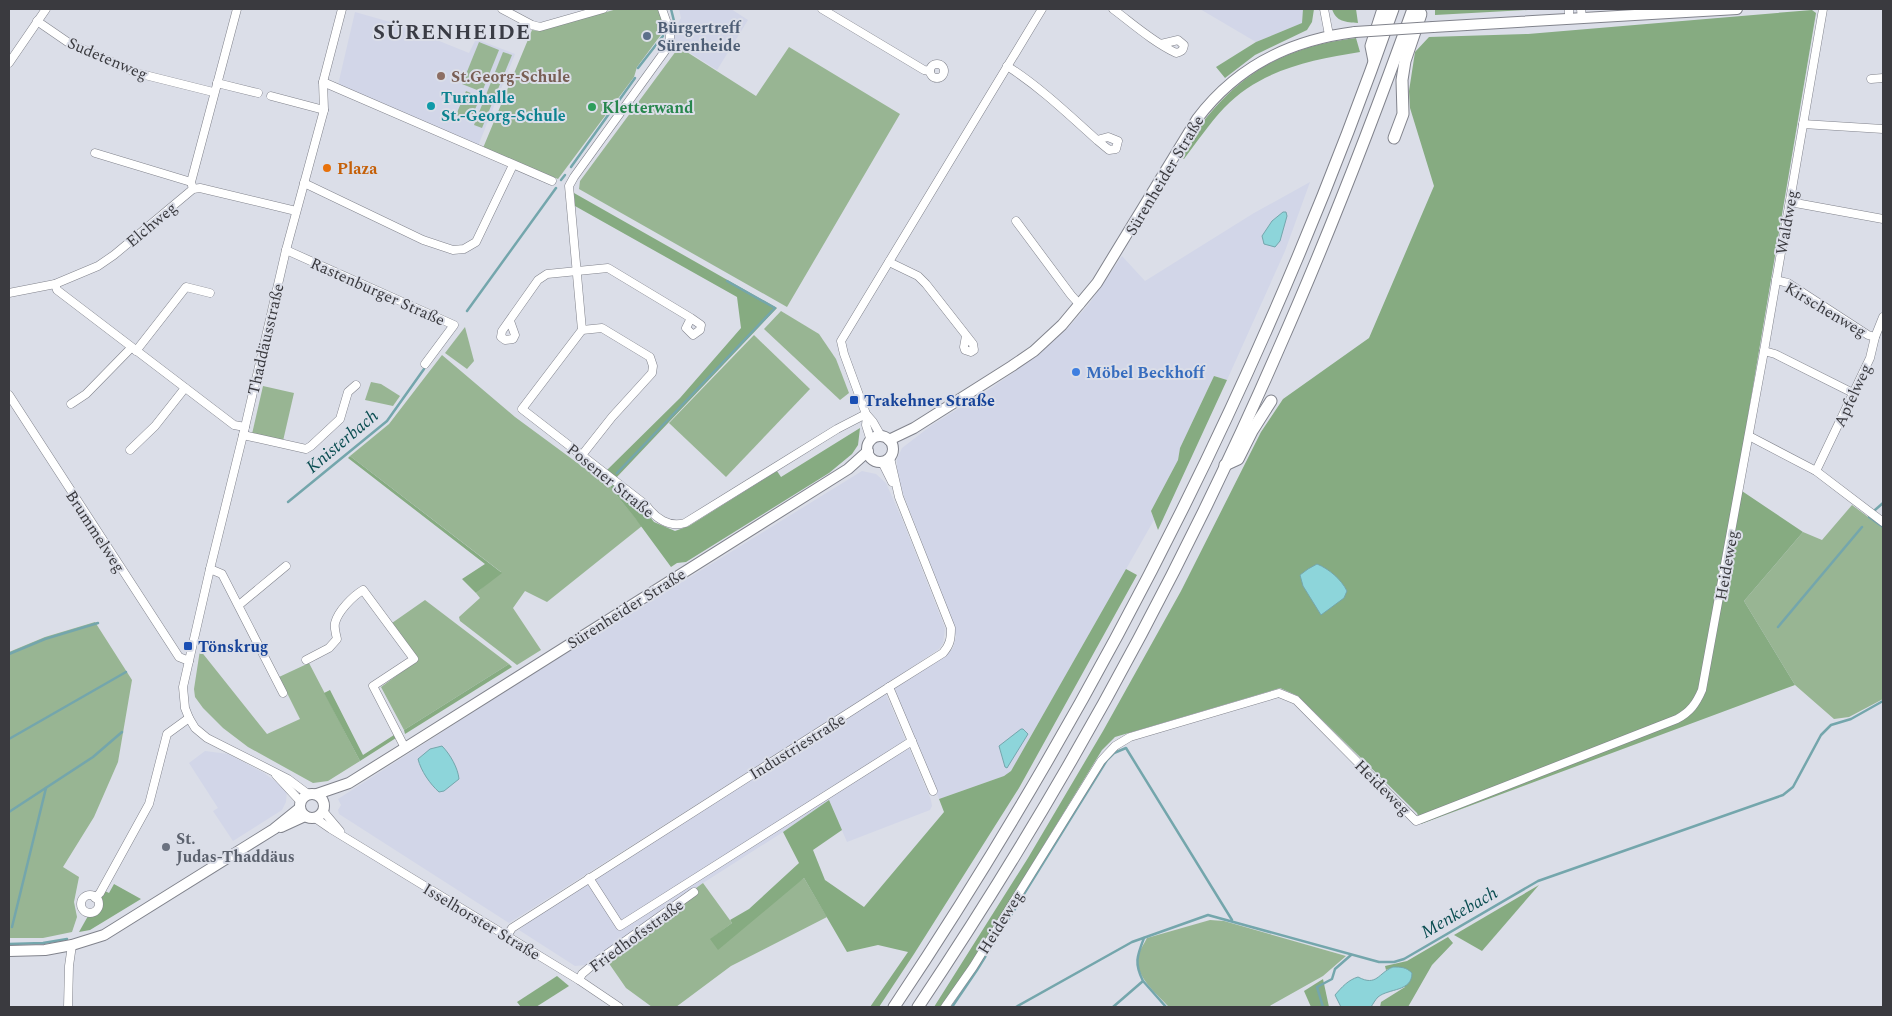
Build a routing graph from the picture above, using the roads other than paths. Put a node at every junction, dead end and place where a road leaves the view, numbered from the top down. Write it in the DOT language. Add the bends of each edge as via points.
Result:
graph roads {
  1 [pos="46,9"];
  2 [pos="237,9"];
  3 [pos="342,9"];
  4 [pos="502,9"];
  5 [pos="603,9"];
  6 [pos="662,9"];
  7 [pos="822,9"];
  8 [pos="1042,9"];
  9 [pos="1114,9"];
  10 [pos="1324,9"];
  11 [pos="1383,9"];
  12 [pos="1393,9"];
  13 [pos="1413,9"];
  14 [pos="1418,9"];
  15 [pos="1736,9"];
  16 [pos="1823,9"];
  17 [pos="576,13"];
  18 [pos="1569,14"];
  19 [pos="1581,14"];
  20 [pos="37,21"];
  21 [pos="1329,36"];
  22 [pos="1161,44"];
  23 [pos="1374,61"];
  24 [pos="9,63"];
  25 [pos="1007,66"];
  26 [pos="930,71"];
  27 [pos="1883,78"];
  28 [pos="1871,79"];
  29 [pos="217,82"];
  30 [pos="323,82"];
  31 [pos="213,92"];
  32 [pos="258,93"];
  33 [pos="272,96"];
  34 [pos="324,110"];
  35 [pos="1803,124"];
  36 [pos="1883,129"];
  37 [pos="1394,138"];
  38 [pos="1097,140"];
  39 [pos="95,152"];
  40 [pos="512,165"];
  41 [pos="552,181"];
  42 [pos="304,183"];
  43 [pos="192,185"];
  44 [pos="1790,202"];
  45 [pos="296,211"];
  46 [pos="1883,219"];
  47 [pos="1016,221"];
  48 [pos="286,250"];
  49 [pos="889,262"];
  50 [pos="576,272"];
  51 [pos="1776,280"];
  52 [pos="55,284"];
  53 [pos="9,293"];
  54 [pos="210,293"];
  55 [pos="1080,305"];
  56 [pos="1883,317"];
  57 [pos="691,318"];
  58 [pos="510,321"];
  59 [pos="582,330"];
  60 [pos="966,336"];
  61 [pos="1875,337"];
  62 [pos="134,350"];
  63 [pos="1764,351"];
  64 [pos="425,364"];
  65 [pos="356,385"];
  66 [pos="185,388"];
  67 [pos="1852,393"];
  68 [pos="9,395"];
  69 [pos="1271,401"];
  70 [pos="71,404"];
  71 [pos="866,415"];
  72 [pos="244,431"];
  73 [pos="1749,436"];
  74 [pos="130,450"];
  75 [pos="881,450"];
  76 [pos="582,455"];
  77 [pos="1225,465"];
  78 [pos="1816,471"];
  79 [pos="1883,522"];
  80 [pos="286,566"];
  81 [pos="210,568"];
  82 [pos="238,605"];
  83 [pos="306,660"];
  84 [pos="189,661"];
  85 [pos="889,687"];
  86 [pos="284,693"];
  87 [pos="189,718"];
  88 [pos="912,741"];
  89 [pos="405,748"];
  90 [pos="348,782"];
  91 [pos="933,791"];
  92 [pos="306,803"];
  93 [pos="321,811"];
  94 [pos="589,878"];
  95 [pos="694,892"];
  96 [pos="95,898"];
  97 [pos="507,936"];
  98 [pos="72,946"];
  99 [pos="9,951"];
  100 [pos="579,980"];
  101 [pos="68,1007"];
  102 [pos="619,1007"];
  103 [pos="894,1007"];
  104 [pos="918,1007"];
  105 [pos="945,1007"];
  1 -- 20 [label="street"];
  2 -- 29 [label="street"];
  3 -- 30 [label="street, Thaddäusstraße"];
  4 -- 17 [label="street" via="540,27"];
  5 -- 17 [label="street"];
  6 -- 50 [label="street" via="670,32 670,44 569,186"];
  7 -- 26 [label="street"];
  8 -- 25 [label="street"];
  9 -- 22 [label="street"];
  10 -- 21 [label="street"];
  11 -- 23 [label="highway" via="1371,46"];
  12 -- 23 [label="highway"];
  13 -- 77 [label="highway" via="1329,231"];
  14 -- 37 [label="highway" via="1421,14 1402,80 1403,114"];
  15 -- 19 [label="main road, Sürenheider Straße"];
  16 -- 35 [label="street, Waldweg"];
  18 -- 19 [label="main road, Sürenheider Straße"];
  18 -- 21 [label="main road, Sürenheider Straße, bridge"];
  20 -- 24 [label="street"];
  20 -- 31 [label="street, Sudetenweg" via="69,43 137,73"];
  21 -- 55 [label="main road, Sürenheider Straße" via="1289,47 1260,62 1204,110 1185,136 1118,251"];
  23 -- 103 [label="highway" via="1278,302 1187,500 1069,725 995,850"];
  25 -- 38 [label="street" via="1042,91"];
  25 -- 49 [label="street"];
  27 -- 28 [label="street"];
  29 -- 31 [label="street"];
  29 -- 32 [label="street"];
  30 -- 34 [label="street, Thaddäusstraße"];
  30 -- 40 [label="street"];
  31 -- 43 [label="street"];
  33 -- 34 [label="street"];
  34 -- 42 [label="street, Thaddäusstraße"];
  35 -- 36 [label="street"];
  35 -- 44 [label="street, Waldweg"];
  39 -- 43 [label="street"];
  40 -- 41 [label="street"];
  40 -- 42 [label="street" via="476,242 464,249 453,250 424,240"];
  42 -- 45 [label="street, Thaddäusstraße"];
  43 -- 45 [label="street"];
  43 -- 52 [label="street, Elchweg" via="114,255 98,266"];
  44 -- 46 [label="street"];
  44 -- 51 [label="street, Waldweg"];
  45 -- 48 [label="street, Thaddäusstraße"];
  47 -- 55 [label="street"];
  48 -- 64 [label="street, Rastenburger Straße" via="454,325"];
  48 -- 72 [label="street, Thaddäusstraße"];
  49 -- 60 [label="street" via="918,276"];
  49 -- 71 [label="street" via="841,341"];
  50 -- 57 [label="street" via="608,268"];
  50 -- 58 [label="street" via="547,274 538,280"];
  50 -- 59 [label="street"];
  51 -- 61 [label="street, Kirschenweg" via="1788,283"];
  51 -- 63 [label="street, Waldweg"];
  52 -- 53 [label="street, Elchweg"];
  52 -- 62 [label="street" via="57,290"];
  54 -- 62 [label="street" via="186,287"];
  55 -- 75 [label="main road, Sürenheider Straße" via="1034,351"];
  56 -- 61 [label="street, Apfelweg"];
  59 -- 76 [label="street, Posener Straße" via="522,409"];
  59 -- 76 [label="street" via="602,328 650,357 653,366 646,382"];
  61 -- 67 [label="street, Apfelweg" via="1870,358"];
  62 -- 66 [label="street"];
  62 -- 70 [label="street"];
  63 -- 67 [label="street"];
  63 -- 73 [label="street, Waldweg"];
  65 -- 72 [label="street" via="348,392 340,419 306,449"];
  66 -- 72 [label="street"];
  66 -- 74 [label="street" via="155,426"];
  67 -- 78 [label="street, Apfelweg"];
  68 -- 84 [label="street, Brummelweg" via="179,657"];
  69 -- 77 [label="highway" via="1256,422 1238,459"];
  71 -- 75 [label="street" via="866,424"];
  71 -- 76 [label="street, Posener Straße" via="837,429 686,523 676,526 656,518 646,505"];
  72 -- 81 [label="street, Thaddäusstraße"];
  73 -- 78 [label="street"];
  73 -- 105 [label="street, Heideweg" via="1702,690 1686,714 1416,821 1296,700 1279,693 1130,737 1115,746 1101,761"];
  75 -- 85 [label="street, Industriestraße" via="952,637 943,653"];
  75 -- 89 [label="main road, Sürenheider Straße"];
  77 -- 104 [label="highway" via="1080,744 1018,850"];
  78 -- 79 [label="street"];
  80 -- 82 [label="street"];
  81 -- 82 [label="street" via="222,574"];
  81 -- 84 [label="street, Thaddäusstraße"];
  82 -- 86 [label="street"];
  83 -- 89 [label="street" via="329,648 337,639 335,623 352,598 364,590 414,659 372,686"];
  84 -- 87 [label="street, Thaddäusstraße" via="182,687 184,708"];
  85 -- 88 [label="street"];
  85 -- 94 [label="street, Industriestraße"];
  87 -- 92 [label="street, Thaddäusstraße" via="207,738 288,779"];
  87 -- 96 [label="street" via="168,734 149,804"];
  88 -- 91 [label="street"];
  88 -- 94 [label="street" via="620,926"];
  89 -- 90 [label="main road, Sürenheider Straße"];
  90 -- 92 [label="main road, Sürenheider Straße"];
  90 -- 93 [label="main road, Sürenheider Straße"];
  92 -- 93 [label="main road"];
  92 -- 93 [label="main road" via="322,799"];
  92 -- 98 [label="main road, Sürenheider Straße" via="274,829 117,928"];
  93 -- 97 [label="street, Isselhorster Straße" via="345,836"];
  94 -- 97 [label="street, Industriestraße" via="512,928"];
  95 -- 100 [label="street, Friedhofsstraße" via="596,962"];
  97 -- 100 [label="street, Isselhorster Straße"];
  98 -- 99 [label="main road, Sürenheider Straße"];
  98 -- 101 [label="street"];
  100 -- 102 [label="street, Isselhorster Straße"];
}
